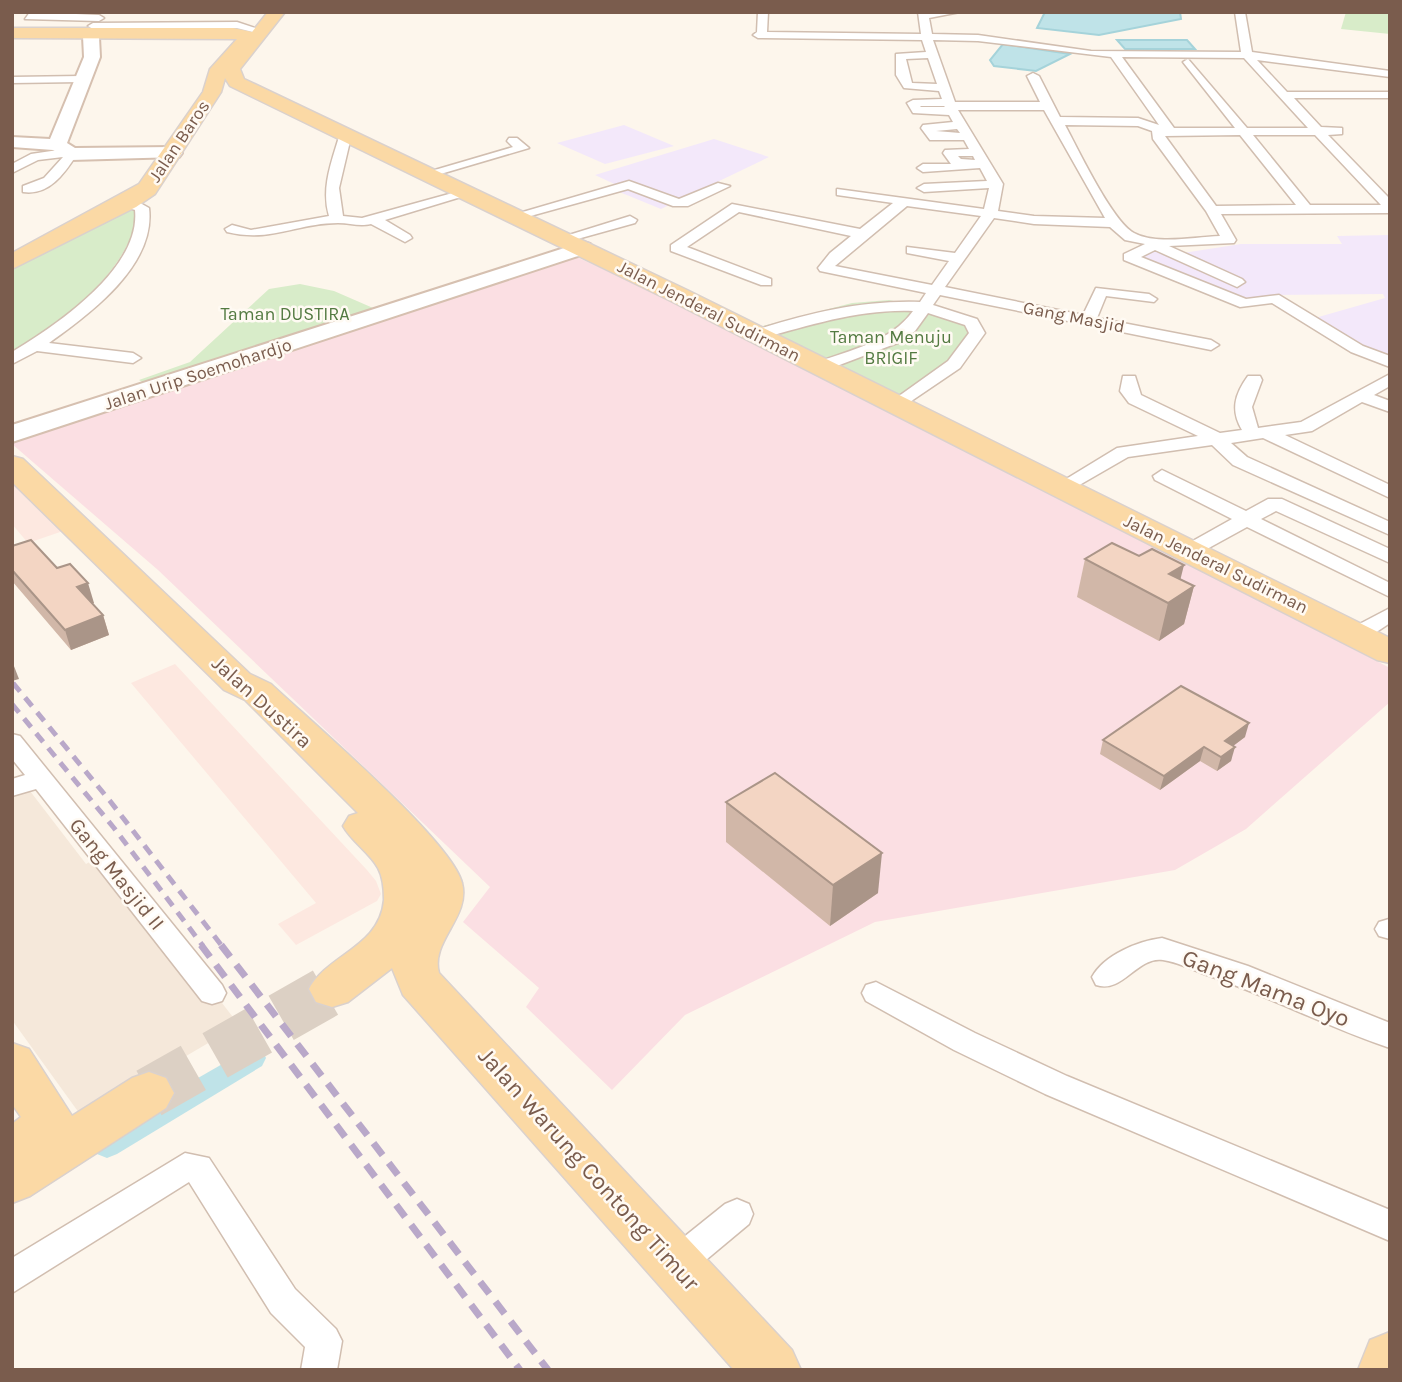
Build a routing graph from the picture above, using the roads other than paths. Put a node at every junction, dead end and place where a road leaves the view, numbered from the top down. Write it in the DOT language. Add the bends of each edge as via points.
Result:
graph roads {
  1 [pos="37,12"];
  2 [pos="763,12"];
  3 [pos="955,12"];
  4 [pos="1240,12"];
  5 [pos="161,14"];
  6 [pos="924,14"];
  7 [pos="211,20"];
  8 [pos="263,25"];
  9 [pos="95,26"];
  10 [pos="12,31"];
  11 [pos="859,44"];
  12 [pos="958,50"];
  13 [pos="891,51"];
  14 [pos="1114,54"];
  15 [pos="1247,55"];
  16 [pos="1188,62"];
  17 [pos="1365,71"];
  18 [pos="1390,74"];
  19 [pos="1032,76"];
  20 [pos="12,80"];
  21 [pos="236,82"];
  22 [pos="79,85"];
  23 [pos="12,92"];
  24 [pos="1390,94"];
  25 [pos="210,95"];
  26 [pos="1284,95"];
  27 [pos="1304,95"];
  28 [pos="1375,95"];
  29 [pos="267,98"];
  30 [pos="1048,106"];
  31 [pos="956,108"];
  32 [pos="1390,109"];
  33 [pos="923,118"];
  34 [pos="1057,121"];
  35 [pos="1164,131"];
  36 [pos="1241,131"];
  37 [pos="1319,131"];
  38 [pos="345,136"];
  39 [pos="513,141"];
  40 [pos="12,142"];
  41 [pos="64,151"];
  42 [pos="173,153"];
  43 [pos="923,168"];
  44 [pos="12,169"];
  45 [pos="427,174"];
  46 [pos="12,185"];
  47 [pos="723,186"];
  48 [pos="924,188"];
  49 [pos="28,189"];
  50 [pos="842,192"];
  51 [pos="467,193"];
  52 [pos="12,197"];
  53 [pos="128,202"];
  54 [pos="903,202"];
  55 [pos="1390,208"];
  56 [pos="1212,210"];
  57 [pos="1307,210"];
  58 [pos="990,214"];
  59 [pos="516,216"];
  60 [pos="337,219"];
  61 [pos="373,219"];
  62 [pos="630,220"];
  63 [pos="1114,223"];
  64 [pos="232,229"];
  65 [pos="862,233"];
  66 [pos="405,238"];
  67 [pos="573,244"];
  68 [pos="1155,244"];
  69 [pos="912,250"];
  70 [pos="1129,257"];
  71 [pos="958,258"];
  72 [pos="12,262"];
  73 [pos="1111,281"];
  74 [pos="766,282"];
  75 [pos="1237,282"];
  76 [pos="937,290"];
  77 [pos="1149,299"];
  78 [pos="922,309"];
  79 [pos="1089,319"];
  80 [pos="755,335"];
  81 [pos="1212,345"];
  82 [pos="36,346"];
  83 [pos="133,358"];
  84 [pos="12,359"];
  85 [pos="1390,362"];
  86 [pos="821,367"];
  87 [pos="1390,379"];
  88 [pos="1129,380"];
  89 [pos="1254,380"];
  90 [pos="1361,396"];
  91 [pos="898,405"];
  92 [pos="1390,407"];
  93 [pos="12,434"];
  94 [pos="1260,434"];
  95 [pos="1215,438"];
  96 [pos="12,465"];
  97 [pos="1162,476"];
  98 [pos="1062,487"];
  99 [pos="1382,489"];
  100 [pos="1341,506"];
  101 [pos="1247,520"];
  102 [pos="1318,523"];
  103 [pos="1390,529"];
  104 [pos="1189,551"];
  105 [pos="1390,557"];
  106 [pos="1390,592"];
  107 [pos="1390,614"];
  108 [pos="1358,634"];
  109 [pos="1390,652"];
  110 [pos="237,682"];
  111 [pos="12,742"];
  112 [pos="41,779"];
  113 [pos="12,788"];
  114 [pos="412,964"];
  115 [pos="1106,977"];
  116 [pos="332,989"];
  117 [pos="212,993"];
  118 [pos="876,993"];
  119 [pos="1390,1036"];
  120 [pos="12,1063"];
  121 [pos="149,1093"];
  122 [pos="28,1140"];
  123 [pos="12,1180"];
  124 [pos="737,1214"];
  125 [pos="1390,1226"];
  126 [pos="676,1264"];
  127 [pos="12,1276"];
  128 [pos="1390,1360"];
  129 [pos="319,1370"];
  130 [pos="772,1370"];
  131 [pos="1387,1370"];
  1 -- 9 [label="street" via="29,17"];
  2 -- 31 [label="street" via="760,35"];
  3 -- 6 [label="street"];
  4 -- 15 [label="street"];
  5 -- 7 [label="street"];
  6 -- 31 [label="street"];
  7 -- 8 [label="street"];
  7 -- 8 [label="main road" via="238,33"];
  7 -- 9 [label="main road"];
  8 -- 9 [label="main road"];
  8 -- 21 [label="main road" via="259,38 231,69"];
  8 -- 25 [label="main road, Jalan Baros" via="219,69"];
  9 -- 10 [label="main road"];
  9 -- 22 [label="street" via="92,57"];
  11 -- 31 [label="street"];
  12 -- 31 [label="street"];
  13 -- 31 [label="street"];
  14 -- 15 [label="street"];
  14 -- 31 [label="street" via="978,38"];
  14 -- 35 [label="street"];
  15 -- 17 [label="street"];
  15 -- 26 [label="street"];
  16 -- 36 [label="street"];
  17 -- 18 [label="street"];
  17 -- 24 [label="street"];
  19 -- 30 [label="street"];
  20 -- 22 [label="street"];
  21 -- 25 [label="main road"];
  21 -- 29 [label="main road, Jalan Jenderal Sudirman"];
  22 -- 23 [label="street"];
  22 -- 41 [label="street"];
  24 -- 28 [label="street"];
  25 -- 29 [label="main road"];
  25 -- 42 [label="main road, Jalan Baros"];
  26 -- 27 [label="street"];
  26 -- 37 [label="street"];
  27 -- 28 [label="street"];
  27 -- 37 [label="street" via="1342,135"];
  28 -- 32 [label="street"];
  29 -- 38 [label="main road, Jalan Jenderal Sudirman"];
  30 -- 31 [label="street"];
  30 -- 34 [label="street"];
  31 -- 31 [label="street" via="908,86 898,68"];
  31 -- 33 [label="street"];
  31 -- 43 [label="street" via="964,179 954,167"];
  31 -- 48 [label="street"];
  31 -- 58 [label="street"];
  34 -- 35 [label="street" via="1138,122"];
  34 -- 63 [label="street"];
  35 -- 36 [label="street"];
  35 -- 56 [label="street" via="1159,139"];
  36 -- 37 [label="street"];
  36 -- 57 [label="street"];
  37 -- 55 [label="street"];
  38 -- 45 [label="main road, Jalan Jenderal Sudirman"];
  38 -- 60 [label="street" via="331,187"];
  39 -- 45 [label="street" via="523,148"];
  40 -- 41 [label="street"];
  41 -- 42 [label="street"];
  41 -- 44 [label="street" via="34,157"];
  41 -- 49 [label="street" via="50,181"];
  42 -- 53 [label="main road, Jalan Baros" via="154,182"];
  45 -- 51 [label="main road, Jalan Jenderal Sudirman"];
  46 -- 49 [label="street"];
  47 -- 59 [label="street" via="682,203 633,185"];
  49 -- 52 [label="street"];
  50 -- 54 [label="street"];
  51 -- 59 [label="main road, Jalan Jenderal Sudirman"];
  51 -- 61 [label="street"];
  53 -- 72 [label="main road, Jalan Baros"];
  53 -- 82 [label="street" via="142,208 145,215 138,244 115,279"];
  54 -- 58 [label="street"];
  54 -- 65 [label="street"];
  55 -- 57 [label="street"];
  56 -- 57 [label="street"];
  56 -- 68 [label="street" via="1228,241"];
  58 -- 63 [label="street"];
  58 -- 71 [label="street"];
  59 -- 67 [label="main road, Jalan Jenderal Sudirman"];
  60 -- 61 [label="street" via="349,223"];
  60 -- 64 [label="street" via="251,234"];
  61 -- 66 [label="street"];
  62 -- 67 [label="street"];
  63 -- 68 [label="street" via="1130,237"];
  65 -- 74 [label="street" via="739,207 676,248"];
  65 -- 76 [label="street, Gang Masjid" via="825,268"];
  67 -- 80 [label="main road, Jalan Jenderal Sudirman"];
  67 -- 93 [label="street, Jalan Urip Soemohardjo"];
  68 -- 70 [label="street"];
  68 -- 75 [label="street"];
  69 -- 71 [label="street"];
  70 -- 73 [label="street"];
  70 -- 85 [label="street" via="1245,304 1274,298 1357,349"];
  71 -- 76 [label="street"];
  73 -- 77 [label="street"];
  73 -- 79 [label="street" via="1101,291"];
  76 -- 78 [label="street"];
  76 -- 79 [label="street, Gang Masjid"];
  78 -- 80 [label="street" via="853,308"];
  78 -- 86 [label="street" via="894,339"];
  78 -- 91 [label="street" via="966,319 977,333 960,359"];
  79 -- 81 [label="street, Gang Masjid"];
  80 -- 86 [label="main road, Jalan Jenderal Sudirman"];
  82 -- 83 [label="street"];
  82 -- 84 [label="street"];
  86 -- 91 [label="main road, Jalan Jenderal Sudirman"];
  87 -- 90 [label="street"];
  88 -- 95 [label="street" via="1135,399"];
  89 -- 94 [label="street" via="1245,392 1242,418"];
  90 -- 92 [label="street"];
  90 -- 94 [label="street" via="1306,427"];
  91 -- 98 [label="main road, Jalan Jenderal Sudirman"];
  94 -- 95 [label="street"];
  94 -- 99 [label="street"];
  95 -- 98 [label="street" via="1123,452"];
  95 -- 100 [label="street" via="1237,459"];
  96 -- 110 [label="main road, Jalan Dustira"];
  97 -- 101 [label="street"];
  98 -- 104 [label="main road, Jalan Jenderal Sudirman"];
  99 -- 100 [label="street"];
  100 -- 102 [label="street"];
  100 -- 103 [label="street"];
  101 -- 102 [label="street" via="1275,503"];
  101 -- 104 [label="street"];
  101 -- 106 [label="street"];
  102 -- 105 [label="street"];
  104 -- 108 [label="main road, Jalan Jenderal Sudirman"];
  107 -- 108 [label="street"];
  108 -- 109 [label="main road, Jalan Jenderal Sudirman"];
  110 -- 114 [label="main road, Jalan Dustira" via="258,692 435,870 441,884 439,911"];
  110 -- 116 [label="main road" via="242,699 401,871 407,891 402,921 385,948"];
  111 -- 112 [label="street, Gang Masjid II"];
  112 -- 113 [label="street"];
  112 -- 117 [label="street, Gang Masjid II"];
  114 -- 126 [label="main road, Jalan Warung Contong Timur" via="419,982"];
  115 -- 119 [label="street, Gang Mama Oyo" via="1152,949 1162,949 1238,974"];
  118 -- 125 [label="street" via="986,1052"];
  120 -- 122 [label="main road" via="47,1115"];
  121 -- 123 [label="main road"];
  124 -- 126 [label="street"];
  126 -- 130 [label="main road, Jalan Warung Contong Timur"];
  127 -- 129 [label="street" via="185,1167 198,1168 283,1301 324,1341"];
  128 -- 131 [label="main road"];
}
